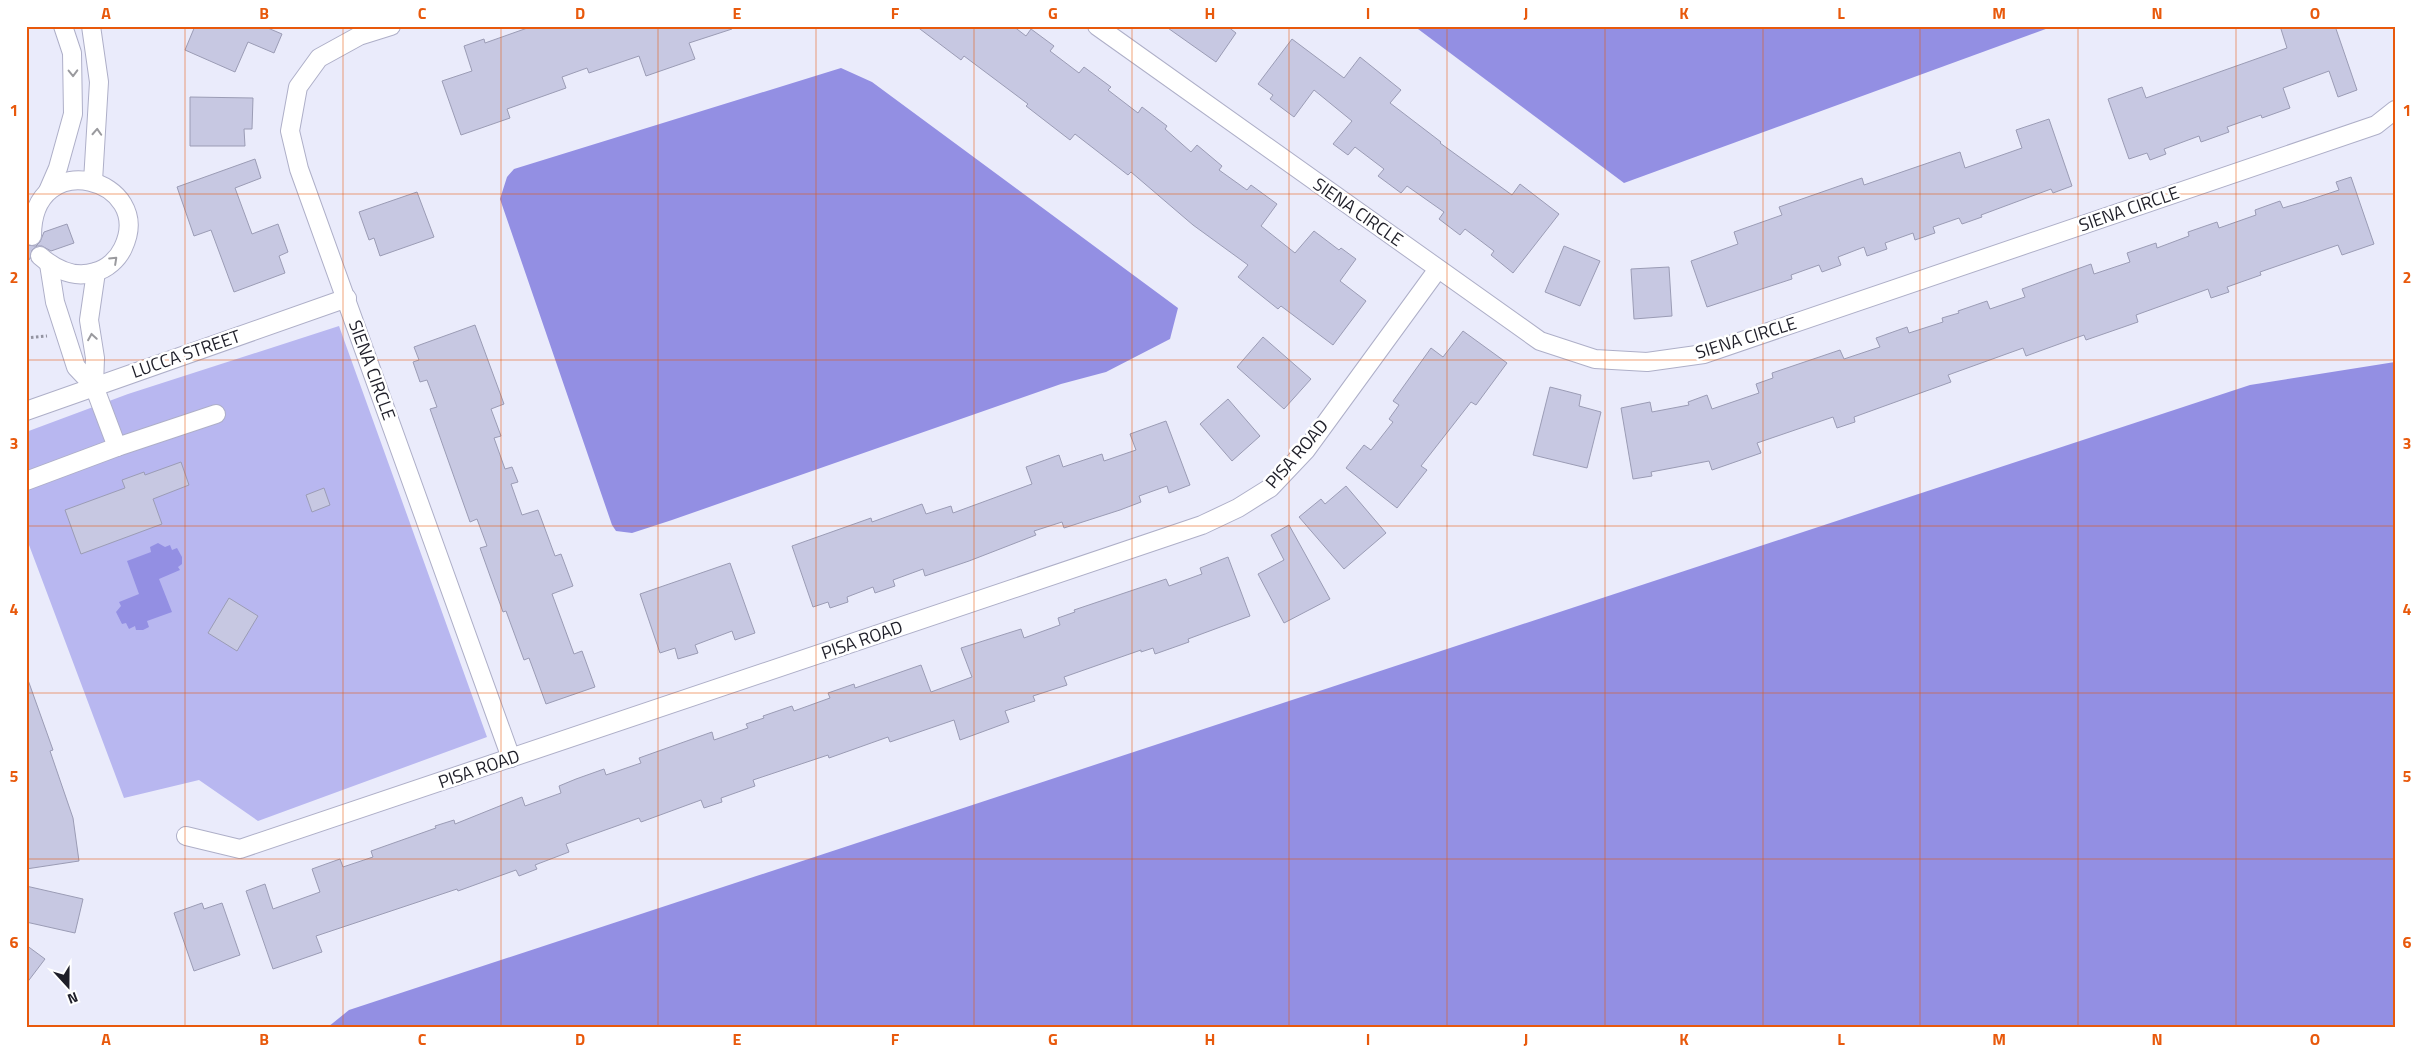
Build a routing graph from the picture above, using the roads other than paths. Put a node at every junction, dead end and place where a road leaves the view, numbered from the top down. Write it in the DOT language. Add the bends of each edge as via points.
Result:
graph roads {
  1 [pos="63,26"];
  2 [pos="91,26"];
  3 [pos="391,26"];
  4 [pos="1101,27"];
  5 [pos="2395,110"];
  6 [pos="93,181"];
  7 [pos="48,191"];
  8 [pos="32,236"];
  9 [pos="1438,269"];
  10 [pos="96,272"];
  11 [pos="347,298"];
  12 [pos="94,386"];
  13 [pos="26,411"];
  14 [pos="216,414"];
  15 [pos="117,447"];
  16 [pos="26,480"];
  17 [pos="511,758"];
  18 [pos="186,836"];
  1 -- 7 [label="street, one-way" via="72,53 73,114"];
  6 -- 2 [label="street, one-way" via="99,82"];
  3 -- 11 [label="street, SIENA CIRCLE" via="359,36 319,58 298,86 290,131 299,169"];
  4 -- 9 [label="street, SIENA CIRCLE"];
  5 -- 9 [label="street, SIENA CIRCLE" via="2376,125 1704,354 1647,362 1595,359 1540,341"];
  6 -- 7 [label="street" via="78,179"];
  10 -- 6 [label="street, one-way" via="120,254 128,225 118,197"];
  7 -- 8 [label="street" via="32,220"];
  9 -- 17 [label="street, PISA ROAD" via="1306,450 1270,488 1238,508 1192,528"];
  12 -- 10 [label="street, one-way" via="95,358 89,320"];
  10 -- 12 [label="street" via="80,275 51,264 58,312 76,367"];
  11 -- 12 [label="street, LUCCA STREET"];
  11 -- 17 [label="street, SIENA CIRCLE"];
  12 -- 13 [label="street, LUCCA STREET"];
  12 -- 15 [label="street"];
  14 -- 15 [label="street"];
  15 -- 16 [label="street"];
  17 -- 18 [label="street, PISA ROAD" via="240,850"];
}
